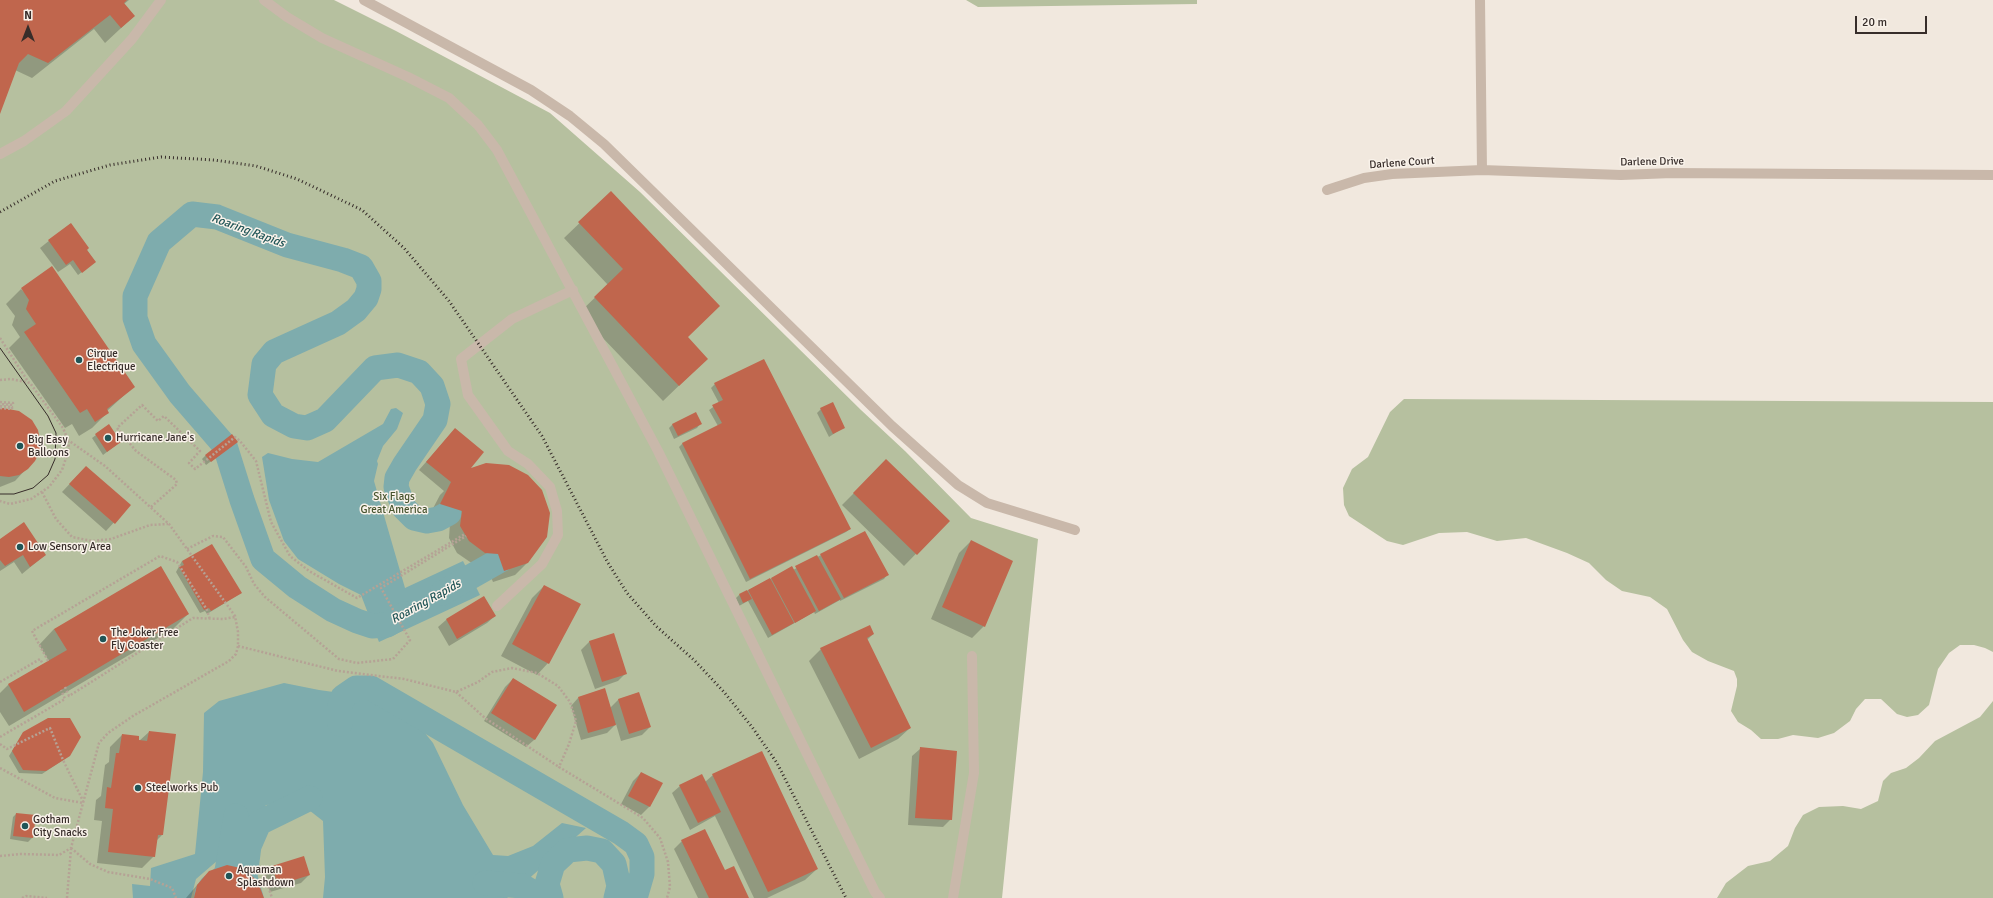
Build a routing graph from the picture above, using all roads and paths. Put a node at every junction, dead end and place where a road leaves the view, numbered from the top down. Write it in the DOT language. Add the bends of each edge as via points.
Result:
graph roads {
  1 [pos="161,0"];
  2 [pos="264,0"];
  3 [pos="364,0"];
  4 [pos="1480,0"];
  5 [pos="0,154"];
  6 [pos="1482,170"];
  7 [pos="1993,175"];
  8 [pos="1327,190"];
  9 [pos="573,290"];
  10 [pos="0,338"];
  11 [pos="0,381"];
  12 [pos="30,383"];
  13 [pos="68,440"];
  14 [pos="42,492"];
  15 [pos="0,501"];
  16 [pos="151,507"];
  17 [pos="169,524"];
  18 [pos="1075,530"];
  19 [pos="187,549"];
  20 [pos="498,606"];
  21 [pos="235,616"];
  22 [pos="210,620"];
  23 [pos="238,646"];
  24 [pos="972,656"];
  25 [pos="48,661"];
  26 [pos="43,664"];
  27 [pos="0,682"];
  28 [pos="65,687"];
  29 [pos="61,690"];
  30 [pos="456,692"];
  31 [pos="0,737"];
  32 [pos="0,744"];
  33 [pos="559,767"];
  34 [pos="0,768"];
  35 [pos="84,803"];
  36 [pos="71,848"];
  37 [pos="0,856"];
  38 [pos="239,868"];
  39 [pos="22,898"];
  40 [pos="47,898"];
  41 [pos="67,898"];
  42 [pos="176,898"];
  43 [pos="272,898"];
  44 [pos="667,898"];
  45 [pos="880,898"];
  46 [pos="953,898"];
  1 -- 5 [label="street" via="132,39 66,111 24,141"];
  2 -- 9 [label="street" via="322,38 449,98 478,126 497,150"];
  3 -- 18 [label="street" via="530,90 570,116 604,144 892,426 958,486 987,503"];
  4 -- 6 [label="street"];
  6 -- 7 [label="street, Darlene Drive" via="1621,175"];
  6 -- 8 [label="street, Darlene Court" via="1392,174 1364,178"];
  9 -- 20 [label="street" via="512,319 461,359 468,395 508,451 528,464 550,487 557,511 558,534 542,564"];
  9 -- 45 [label="street" via="658,451"];
  10 -- 12 [label="path"];
  11 -- 12 [label="path" via="11,379"];
  12 -- 13 [label="path" via="63,428"];
  13 -- 14 [label="path" via="69,449 62,470"];
  13 -- 16 [label="path" via="93,456"];
  14 -- 15 [label="path" via="31,499 10,504"];
  14 -- 17 [label="path" via="56,519 72,537 92,541 111,539 150,525"];
  16 -- 17 [label="path"];
  16 -- 19 [label="path" via="178,484 136,451 117,428 142,405 158,421 164,416 200,451 189,463 195,469 235,437 256,461 271,522 290,556 309,572 357,598 465,535 381,588 410,640 394,660 357,664 339,659 265,597 223,537 207,538"];
  17 -- 19 [label="path"];
  19 -- 21 [label="path"];
  21 -- 22 [label="path"];
  21 -- 23 [label="path"];
  22 -- 25 [label="path" via="207,610 178,562 160,556 32,631"];
  22 -- 28 [label="path" via="193,618 69,696"];
  23 -- 30 [label="path" via="338,671 404,679"];
  23 -- 35 [label="path" via="236,654 229,662 133,716 108,733 99,743"];
  24 -- 46 [label="street" via="974,773"];
  26 -- 27 [label="path" via="40,659"];
  29 -- 31 [label="path" via="65,699"];
  30 -- 33 [label="path" via="485,718"];
  30 -- 33 [label="path" via="492,672 512,668 536,673 558,686 570,702 576,721"];
  32 -- 35 [label="path" via="7,749 50,728"];
  33 -- 44 [label="path" via="643,818 660,838 668,862 670,887"];
  34 -- 35 [label="path" via="55,798"];
  35 -- 36 [label="path"];
  36 -- 37 [label="path" via="60,855"];
  36 -- 41 [label="path"];
  36 -- 42 [label="path" via="90,864 108,872 150,879 172,888"];
  38 -- 43 [label="path" via="263,870"];
  39 -- 40 [label="path"];
}
